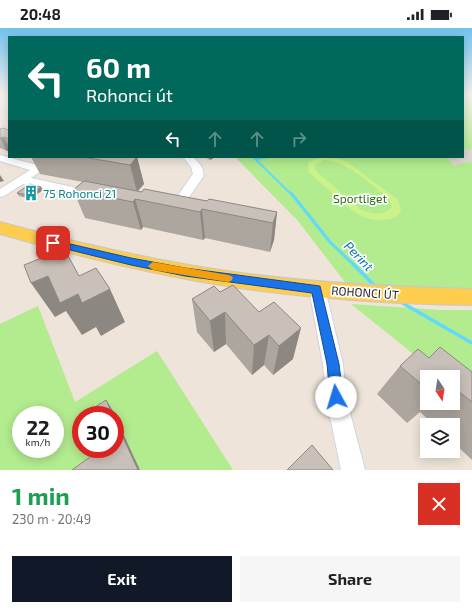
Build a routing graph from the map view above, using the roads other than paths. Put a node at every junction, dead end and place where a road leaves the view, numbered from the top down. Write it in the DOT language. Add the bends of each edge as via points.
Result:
graph roads {
  1 [pos="0,158"];
  2 [pos="55,158"];
  3 [pos="189,158"];
  4 [pos="39,169"];
  5 [pos="22,180"];
  6 [pos="0,194"];
  7 [pos="102,196"];
  8 [pos="159,208"];
  9 [pos="173,211"];
  10 [pos="187,214"];
  11 [pos="0,228"];
  12 [pos="317,289"];
  13 [pos="472,297"];
  14 [pos="353,470"];
  1 -- 4 [label="street"];
  2 -- 4 [label="street"];
  3 -- 9 [label="street" via="198,168 198,177"];
  4 -- 5 [label="street"];
  5 -- 6 [label="street"];
  5 -- 7 [label="street"];
  8 -- 9 [label="street"];
  9 -- 10 [label="street"];
  11 -- 12 [label="main road, ROHONCI ÚT" via="162,268"];
  12 -- 13 [label="main road, ROHONCI ÚT"];
  12 -- 14 [label="street" via="333,364 336,397"];
}
